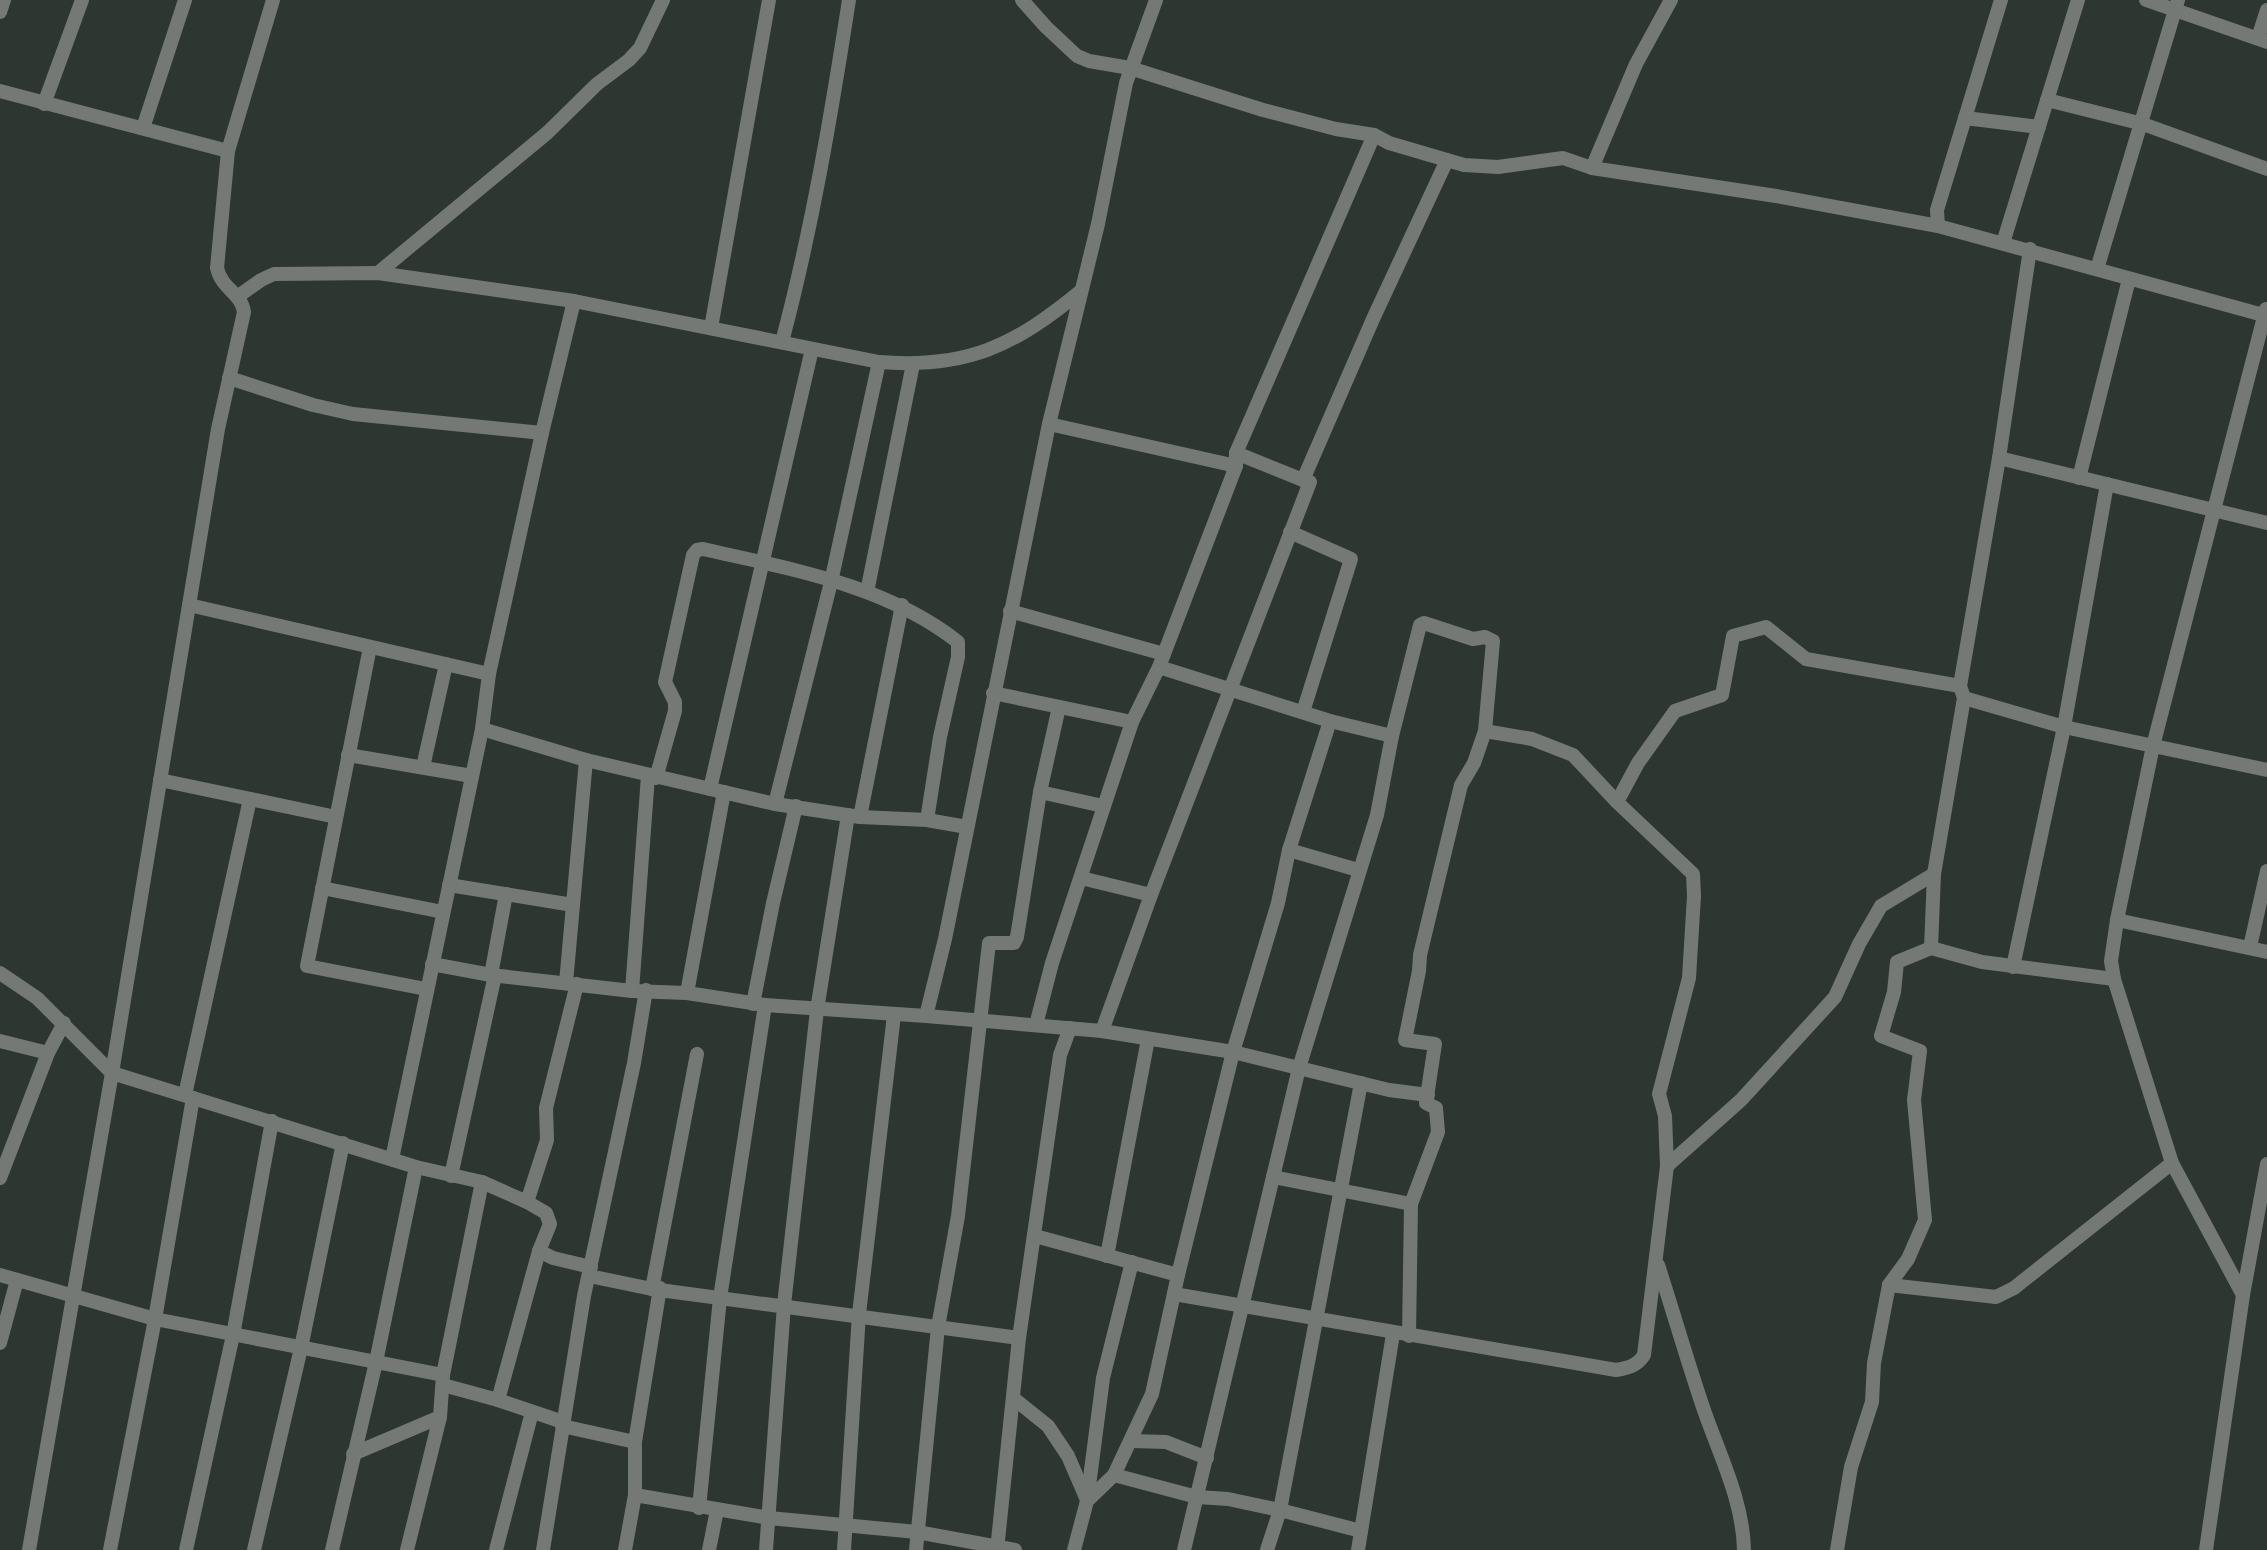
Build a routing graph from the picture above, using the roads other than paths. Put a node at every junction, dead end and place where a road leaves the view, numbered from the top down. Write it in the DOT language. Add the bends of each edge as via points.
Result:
graph roads {
  1 [pos="4,0"];
  2 [pos="82,0"];
  3 [pos="185,0"];
  4 [pos="273,0"];
  5 [pos="663,0"];
  6 [pos="769,0"];
  7 [pos="849,0"];
  8 [pos="1022,0"];
  9 [pos="1156,0"];
  10 [pos="1671,0"];
  11 [pos="2001,0"];
  12 [pos="2078,0"];
  13 [pos="2146,0"];
  14 [pos="2177,4"];
  15 [pos="2267,10"];
  16 [pos="0,12"];
  17 [pos="2262,40"];
  18 [pos="1130,68"];
  19 [pos="0,91"];
  20 [pos="2047,100"];
  21 [pos="44,104"];
  22 [pos="1965,118"];
  23 [pos="2143,124"];
  24 [pos="2039,127"];
  25 [pos="143,128"];
  26 [pos="1374,135"];
  27 [pos="228,151"];
  28 [pos="1447,160"];
  29 [pos="1592,168"];
  30 [pos="2267,169"];
  31 [pos="1938,226"];
  32 [pos="2003,243"];
  33 [pos="2030,249"];
  34 [pos="2097,269"];
  35 [pos="378,273"];
  36 [pos="2129,279"];
  37 [pos="1081,290"];
  38 [pos="237,297"];
  39 [pos="574,301"];
  40 [pos="2266,313"];
  41 [pos="711,328"];
  42 [pos="782,342"];
  43 [pos="812,349"];
  44 [pos="879,362"];
  45 [pos="913,364"];
  46 [pos="229,378"];
  47 [pos="1049,424"];
  48 [pos="542,433"];
  49 [pos="1999,458"];
  50 [pos="1236,459"];
  51 [pos="2079,478"];
  52 [pos="1303,480"];
  53 [pos="2107,484"];
  54 [pos="2213,509"];
  55 [pos="2267,523"];
  56 [pos="1290,532"];
  57 [pos="763,563"];
  58 [pos="831,582"];
  59 [pos="867,592"];
  60 [pos="189,605"];
  61 [pos="902,605"];
  62 [pos="1010,611"];
  63 [pos="370,647"];
  64 [pos="1161,660"];
  65 [pos="446,664"];
  66 [pos="489,674"];
  67 [pos="1230,689"];
  68 [pos="1962,692"];
  69 [pos="993,693"];
  70 [pos="1059,707"];
  71 [pos="1303,712"];
  72 [pos="1330,721"];
  73 [pos="1132,722"];
  74 [pos="2064,727"];
  75 [pos="482,729"];
  76 [pos="1485,731"];
  77 [pos="1392,736"];
  78 [pos="2153,746"];
  79 [pos="348,755"];
  80 [pos="586,760"];
  81 [pos="423,767"];
  82 [pos="2267,770"];
  83 [pos="472,776"];
  84 [pos="652,777"];
  85 [pos="160,780"];
  86 [pos="717,791"];
  87 [pos="1040,792"];
  88 [pos="250,799"];
  89 [pos="1617,802"];
  90 [pos="775,804"];
  91 [pos="796,806"];
  92 [pos="1103,806"];
  93 [pos="854,816"];
  94 [pos="336,817"];
  95 [pos="927,820"];
  96 [pos="967,827"];
  97 [pos="1289,850"];
  98 [pos="1358,870"];
  99 [pos="2267,871"];
  100 [pos="1934,874"];
  101 [pos="1081,878"];
  102 [pos="449,885"];
  103 [pos="322,888"];
  104 [pos="506,894"];
  105 [pos="1151,895"];
  106 [pos="573,905"];
  107 [pos="443,912"];
  108 [pos="2117,920"];
  109 [pos="2250,947"];
  110 [pos="1931,948"];
  111 [pos="2267,952"];
  112 [pos="432,964"];
  113 [pos="2013,967"];
  114 [pos="0,973"];
  115 [pos="493,975"];
  116 [pos="2114,979"];
  117 [pos="571,984"];
  118 [pos="426,989"];
  119 [pos="639,990"];
  120 [pos="687,993"];
  121 [pos="759,1004"];
  122 [pos="817,1010"];
  123 [pos="894,1015"];
  124 [pos="926,1016"];
  125 [pos="980,1020"];
  126 [pos="64,1023"];
  127 [pos="1036,1025"];
  128 [pos="1070,1028"];
  129 [pos="1102,1031"];
  130 [pos="1148,1039"];
  131 [pos="0,1041"];
  132 [pos="1233,1052"];
  133 [pos="48,1053"];
  134 [pos="697,1054"];
  135 [pos="1299,1068"];
  136 [pos="112,1073"];
  137 [pos="1361,1083"];
  138 [pos="1428,1095"];
  139 [pos="189,1097"];
  140 [pos="272,1121"];
  141 [pos="343,1143"];
  142 [pos="6,1147"];
  143 [pos="392,1159"];
  144 [pos="2172,1163"];
  145 [pos="2267,1164"];
  146 [pos="1667,1166"];
  147 [pos="416,1167"];
  148 [pos="451,1176"];
  149 [pos="1273,1177"];
  150 [pos="0,1178"];
  151 [pos="482,1182"];
  152 [pos="1340,1192"];
  153 [pos="527,1202"];
  154 [pos="1411,1204"];
  155 [pos="1035,1236"];
  156 [pos="539,1251"];
  157 [pos="1107,1256"];
  158 [pos="1656,1261"];
  159 [pos="1132,1262"];
  160 [pos="590,1272"];
  161 [pos="0,1275"];
  162 [pos="1178,1275"];
  163 [pos="17,1280"];
  164 [pos="1889,1285"];
  165 [pos="656,1288"];
  166 [pos="1174,1294"];
  167 [pos="2243,1295"];
  168 [pos="74,1298"];
  169 [pos="720,1298"];
  170 [pos="784,1305"];
  171 [pos="1243,1306"];
  172 [pos="859,1314"];
  173 [pos="155,1319"];
  174 [pos="1316,1319"];
  175 [pos="938,1327"];
  176 [pos="1393,1334"];
  177 [pos="233,1335"];
  178 [pos="1409,1336"];
  179 [pos="1019,1338"];
  180 [pos="0,1343"];
  181 [pos="301,1348"];
  182 [pos="376,1362"];
  183 [pos="443,1380"];
  184 [pos="1013,1398"];
  185 [pos="498,1400"];
  186 [pos="532,1412"];
  187 [pos="440,1417"];
  188 [pos="562,1424"];
  189 [pos="1132,1441"];
  190 [pos="635,1442"];
  191 [pos="353,1454"];
  192 [pos="1207,1458"];
  193 [pos="1114,1475"];
  194 [pos="635,1495"];
  195 [pos="1197,1497"];
  196 [pos="1087,1501"];
  197 [pos="699,1508"];
  198 [pos="717,1510"];
  199 [pos="1280,1510"];
  200 [pos="769,1518"];
  201 [pos="846,1525"];
  202 [pos="1361,1531"];
  203 [pos="917,1532"];
  204 [pos="998,1548"];
  205 [pos="29,1550"];
  206 [pos="110,1550"];
  207 [pos="186,1550"];
  208 [pos="254,1550"];
  209 [pos="332,1550"];
  210 [pos="407,1550"];
  211 [pos="496,1550"];
  212 [pos="543,1550"];
  213 [pos="625,1550"];
  214 [pos="709,1550"];
  215 [pos="766,1550"];
  216 [pos="844,1550"];
  217 [pos="916,1550"];
  218 [pos="1015,1550"];
  219 [pos="1074,1550"];
  220 [pos="1184,1550"];
  221 [pos="1267,1550"];
  222 [pos="1358,1550"];
  223 [pos="1744,1550"];
  224 [pos="1837,1550"];
  225 [pos="2206,1550"];
  1 -- 16 [label="street"];
  2 -- 21 [label="street"];
  3 -- 25 [label="street"];
  4 -- 27 [label="street"];
  5 -- 35 [label="street" via="629,60"];
  6 -- 41 [label="street"];
  7 -- 42 [label="street" via="824,161"];
  8 -- 18 [label="street" via="1077,56"];
  9 -- 18 [label="street"];
  10 -- 29 [label="street" via="1636,64"];
  11 -- 22 [label="street"];
  12 -- 20 [label="street"];
  13 -- 14 [label="street"];
  14 -- 17 [label="street"];
  14 -- 23 [label="street"];
  15 -- 17 [label="street"];
  18 -- 26 [label="street" via="1263,110"];
  18 -- 37 [label="street"];
  19 -- 21 [label="street"];
  20 -- 23 [label="street"];
  20 -- 24 [label="street"];
  21 -- 25 [label="street"];
  22 -- 24 [label="street"];
  22 -- 31 [label="street" via="1937,210"];
  23 -- 30 [label="street"];
  23 -- 34 [label="street"];
  24 -- 32 [label="street"];
  25 -- 27 [label="street"];
  26 -- 28 [label="street"];
  26 -- 50 [label="street"];
  27 -- 38 [label="street" via="217,268 221,282"];
  28 -- 29 [label="street" via="1498,167 1563,158"];
  28 -- 52 [label="street"];
  29 -- 31 [label="street"];
  31 -- 32 [label="street"];
  32 -- 33 [label="street"];
  33 -- 34 [label="street"];
  33 -- 49 [label="street"];
  34 -- 36 [label="street"];
  35 -- 38 [label="street" via="274,274"];
  35 -- 39 [label="street"];
  36 -- 40 [label="street"];
  36 -- 51 [label="street"];
  37 -- 45 [label="street" via="1012,340 954,359"];
  37 -- 47 [label="street"];
  38 -- 46 [label="street" via="244,312"];
  39 -- 41 [label="street"];
  39 -- 48 [label="street"];
  40 -- 54 [label="street"];
  41 -- 42 [label="street"];
  42 -- 43 [label="street"];
  43 -- 44 [label="street"];
  43 -- 57 [label="street"];
  44 -- 45 [label="street"];
  44 -- 58 [label="street"];
  45 -- 59 [label="street"];
  46 -- 48 [label="street" via="353,414"];
  46 -- 60 [label="street"];
  47 -- 50 [label="street"];
  47 -- 62 [label="street"];
  48 -- 66 [label="street"];
  49 -- 51 [label="street"];
  49 -- 68 [label="street"];
  50 -- 52 [label="street"];
  50 -- 64 [label="street"];
  51 -- 53 [label="street"];
  52 -- 56 [label="street" via="1310,482"];
  53 -- 54 [label="street"];
  53 -- 74 [label="street"];
  54 -- 55 [label="street"];
  54 -- 78 [label="street"];
  56 -- 67 [label="street"];
  56 -- 71 [label="street" via="1351,559"];
  57 -- 58 [label="street"];
  57 -- 84 [label="street" via="703,549 693,555 665,682 675,711"];
  57 -- 86 [label="street"];
  58 -- 59 [label="street"];
  58 -- 90 [label="street"];
  59 -- 61 [label="street"];
  60 -- 63 [label="street"];
  60 -- 85 [label="street"];
  61 -- 93 [label="street"];
  61 -- 95 [label="street" via="958,642"];
  62 -- 64 [label="street"];
  62 -- 69 [label="street"];
  63 -- 65 [label="street"];
  63 -- 79 [label="street"];
  64 -- 67 [label="street"];
  64 -- 73 [label="street"];
  65 -- 66 [label="street"];
  65 -- 81 [label="street"];
  66 -- 75 [label="street"];
  67 -- 71 [label="street"];
  67 -- 105 [label="street"];
  68 -- 74 [label="street"];
  68 -- 89 [label="street" via="1806,659 1766,627 1733,636 1722,695 1675,711"];
  68 -- 100 [label="street"];
  69 -- 70 [label="street"];
  69 -- 96 [label="street"];
  70 -- 73 [label="street"];
  70 -- 87 [label="street"];
  71 -- 72 [label="street"];
  72 -- 77 [label="street"];
  72 -- 97 [label="street"];
  73 -- 92 [label="street"];
  74 -- 78 [label="street"];
  74 -- 113 [label="street"];
  75 -- 80 [label="street"];
  75 -- 83 [label="street"];
  76 -- 77 [label="street" via="1493,641 1424,623"];
  76 -- 89 [label="street" via="1532,739 1573,755"];
  76 -- 138 [label="street" via="1461,785 1405,1040 1435,1044"];
  77 -- 98 [label="street" via="1377,815"];
  78 -- 82 [label="street"];
  78 -- 108 [label="street"];
  79 -- 81 [label="street"];
  79 -- 94 [label="street"];
  80 -- 84 [label="street"];
  80 -- 106 [label="street"];
  81 -- 83 [label="street"];
  83 -- 102 [label="street"];
  84 -- 86 [label="street"];
  84 -- 119 [label="street"];
  85 -- 88 [label="street"];
  85 -- 136 [label="street"];
  86 -- 90 [label="street"];
  86 -- 120 [label="street"];
  87 -- 92 [label="street"];
  87 -- 125 [label="street" via="1017,937 1012,944 989,943"];
  88 -- 94 [label="street"];
  88 -- 139 [label="street"];
  89 -- 146 [label="street" via="1693,874 1689,978 1659,1094"];
  90 -- 91 [label="street"];
  91 -- 93 [label="street"];
  91 -- 121 [label="street" via="773,903"];
  92 -- 101 [label="street"];
  93 -- 95 [label="street"];
  93 -- 122 [label="street"];
  94 -- 103 [label="street"];
  95 -- 96 [label="street"];
  96 -- 124 [label="street"];
  97 -- 98 [label="street"];
  97 -- 132 [label="street"];
  98 -- 135 [label="street"];
  99 -- 109 [label="street"];
  100 -- 110 [label="street"];
  100 -- 146 [label="street" via="1881,906 1835,997 1741,1100"];
  101 -- 105 [label="street"];
  101 -- 127 [label="street"];
  102 -- 104 [label="street"];
  102 -- 107 [label="street"];
  103 -- 107 [label="street"];
  103 -- 118 [label="street" via="307,966"];
  104 -- 106 [label="street"];
  104 -- 115 [label="street"];
  105 -- 129 [label="street"];
  106 -- 117 [label="street"];
  107 -- 112 [label="street"];
  108 -- 109 [label="street"];
  108 -- 116 [label="street"];
  109 -- 111 [label="street"];
  110 -- 113 [label="street"];
  110 -- 164 [label="street" via="1897,962 1881,1036 1920,1051 1914,1100 1925,1220 1908,1259"];
  112 -- 115 [label="street"];
  112 -- 118 [label="street"];
  113 -- 116 [label="street"];
  114 -- 126 [label="street"];
  115 -- 117 [label="street"];
  115 -- 148 [label="street"];
  116 -- 144 [label="street"];
  117 -- 119 [label="street"];
  117 -- 153 [label="street" via="546,1108 547,1140"];
  118 -- 143 [label="street"];
  119 -- 120 [label="street"];
  119 -- 160 [label="street" via="634,1063"];
  120 -- 121 [label="street"];
  121 -- 122 [label="street"];
  121 -- 169 [label="street"];
  122 -- 123 [label="street"];
  122 -- 170 [label="street"];
  123 -- 124 [label="street"];
  123 -- 172 [label="street"];
  124 -- 125 [label="street"];
  125 -- 127 [label="street"];
  125 -- 175 [label="street" via="958,1216"];
  126 -- 133 [label="street"];
  126 -- 136 [label="street"];
  127 -- 128 [label="street"];
  128 -- 129 [label="street"];
  128 -- 155 [label="street" via="1060,1055"];
  129 -- 130 [label="street"];
  130 -- 132 [label="street"];
  130 -- 157 [label="street"];
  131 -- 133 [label="street"];
  132 -- 135 [label="street"];
  132 -- 162 [label="street"];
  133 -- 142 [label="street"];
  134 -- 165 [label="street"];
  135 -- 137 [label="street"];
  135 -- 149 [label="street"];
  136 -- 139 [label="street"];
  136 -- 168 [label="street"];
  137 -- 138 [label="street"];
  137 -- 152 [label="street"];
  138 -- 154 [label="street" via="1426,1103 1436,1108 1438,1132"];
  139 -- 140 [label="street"];
  139 -- 173 [label="street"];
  140 -- 141 [label="street"];
  140 -- 177 [label="street"];
  141 -- 143 [label="street"];
  141 -- 181 [label="street"];
  142 -- 150 [label="street"];
  143 -- 147 [label="street"];
  144 -- 164 [label="street" via="1996,1297"];
  144 -- 167 [label="street"];
  145 -- 167 [label="street"];
  146 -- 158 [label="street"];
  147 -- 148 [label="street"];
  147 -- 182 [label="street"];
  148 -- 151 [label="street"];
  149 -- 152 [label="street"];
  149 -- 171 [label="street"];
  151 -- 153 [label="street"];
  151 -- 183 [label="street"];
  152 -- 154 [label="street"];
  152 -- 174 [label="street"];
  153 -- 156 [label="street" via="549,1218"];
  154 -- 178 [label="street"];
  155 -- 157 [label="street"];
  155 -- 179 [label="street"];
  156 -- 160 [label="street"];
  156 -- 185 [label="street"];
  157 -- 159 [label="street"];
  158 -- 178 [label="street" via="1644,1355 1626,1369"];
  158 -- 223 [label="street" via="1729,1475"];
  159 -- 162 [label="street"];
  159 -- 196 [label="street" via="1103,1378"];
  160 -- 165 [label="street"];
  160 -- 188 [label="street"];
  161 -- 163 [label="street"];
  162 -- 166 [label="street"];
  163 -- 168 [label="street"];
  163 -- 180 [label="street"];
  164 -- 224 [label="street" via="1872,1402 1851,1467"];
  165 -- 169 [label="street"];
  165 -- 190 [label="street"];
  166 -- 171 [label="street"];
  166 -- 189 [label="street" via="1152,1394"];
  167 -- 225 [label="street"];
  168 -- 173 [label="street"];
  168 -- 205 [label="street"];
  169 -- 170 [label="street"];
  169 -- 197 [label="street"];
  170 -- 172 [label="street"];
  170 -- 200 [label="street"];
  171 -- 174 [label="street"];
  171 -- 192 [label="street"];
  172 -- 175 [label="street"];
  172 -- 201 [label="street"];
  173 -- 177 [label="street"];
  173 -- 206 [label="street"];
  174 -- 176 [label="street"];
  174 -- 199 [label="street"];
  175 -- 179 [label="street"];
  175 -- 203 [label="street"];
  176 -- 178 [label="street"];
  176 -- 202 [label="street"];
  177 -- 181 [label="street"];
  177 -- 207 [label="street"];
  179 -- 184 [label="street"];
  181 -- 182 [label="street"];
  181 -- 208 [label="street"];
  182 -- 183 [label="street"];
  182 -- 191 [label="street"];
  183 -- 185 [label="street"];
  183 -- 187 [label="street"];
  184 -- 196 [label="street" via="1048,1426"];
  184 -- 204 [label="street"];
  185 -- 186 [label="street"];
  186 -- 188 [label="street"];
  186 -- 211 [label="street"];
  187 -- 191 [label="street"];
  187 -- 210 [label="street"];
  188 -- 190 [label="street"];
  188 -- 212 [label="street"];
  189 -- 192 [label="street" via="1166,1442"];
  189 -- 193 [label="street"];
  190 -- 194 [label="street"];
  191 -- 209 [label="street"];
  192 -- 195 [label="street"];
  193 -- 195 [label="street"];
  193 -- 196 [label="street"];
  194 -- 197 [label="street"];
  194 -- 213 [label="street"];
  195 -- 199 [label="street"];
  195 -- 220 [label="street"];
  196 -- 219 [label="street"];
  197 -- 198 [label="street"];
  198 -- 200 [label="street"];
  198 -- 214 [label="street"];
  199 -- 202 [label="street"];
  199 -- 221 [label="street"];
  200 -- 201 [label="street"];
  200 -- 215 [label="street"];
  201 -- 203 [label="street"];
  201 -- 216 [label="street"];
  202 -- 222 [label="street"];
  203 -- 204 [label="street"];
  203 -- 217 [label="street"];
  204 -- 218 [label="street"];
}
